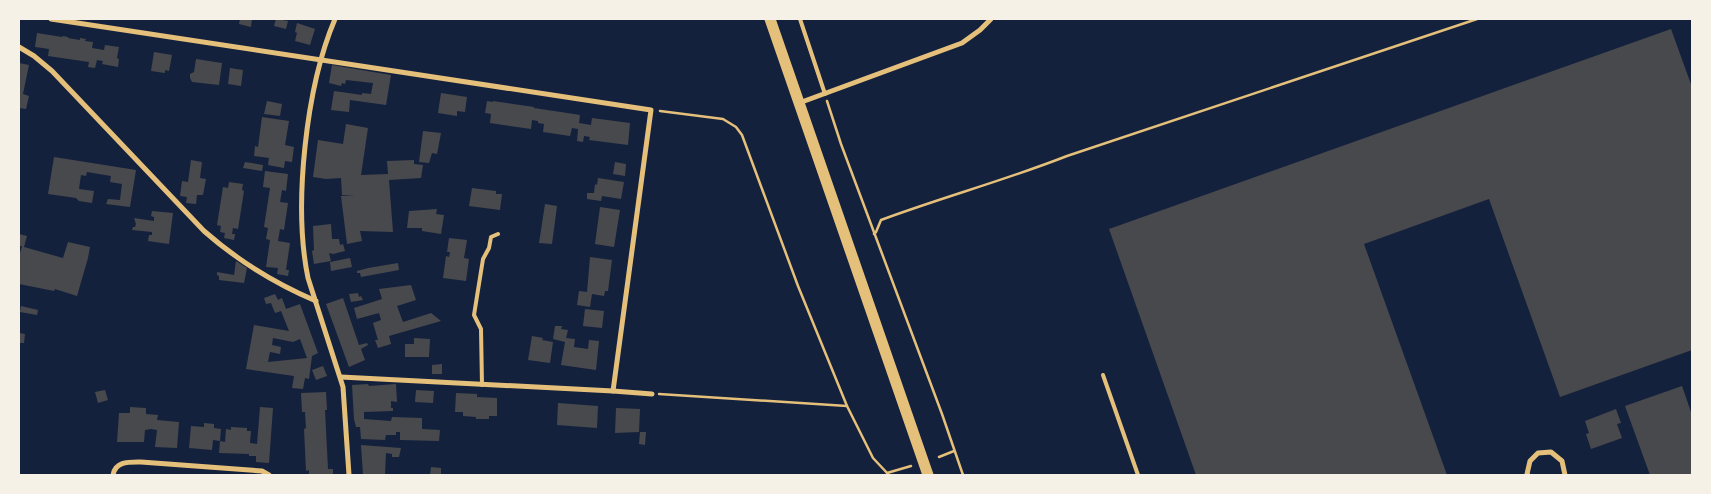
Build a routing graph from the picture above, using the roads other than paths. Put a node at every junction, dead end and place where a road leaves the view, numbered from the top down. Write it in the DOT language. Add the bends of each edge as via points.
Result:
graph roads {
  1 [pos="51,19"];
  2 [pos="335,19"];
  3 [pos="770,19"];
  4 [pos="800,19"];
  5 [pos="991,19"];
  6 [pos="19,48"];
  7 [pos="321,59"];
  8 [pos="825,94"];
  9 [pos="799,103"];
  10 [pos="498,234"];
  11 [pos="316,301"];
  12 [pos="1103,375"];
  13 [pos="341,377"];
  14 [pos="482,385"];
  15 [pos="613,391"];
  16 [pos="652,394"];
  17 [pos="113,475"];
  18 [pos="271,475"];
  19 [pos="350,475"];
  20 [pos="928,475"];
  21 [pos="1138,475"];
  22 [pos="1528,475"];
  23 [pos="1565,475"];
  1 -- 7 [label="street"];
  2 -- 7 [label="street"];
  3 -- 9 [label="main road"];
  4 -- 8 [label="lane"];
  5 -- 8 [label="street" via="962,43"];
  6 -- 11 [label="street" via="52,71 221,246 266,275"];
  7 -- 11 [label="street" via="308,127 302,195 304,260"];
  7 -- 15 [label="street" via="651,110"];
  8 -- 9 [label="street"];
  9 -- 20 [label="main road"];
  10 -- 14 [label="lane" via="491,237 483,259 474,315 481,329"];
  11 -- 13 [label="street"];
  12 -- 21 [label="lane"];
  13 -- 14 [label="street"];
  13 -- 19 [label="street"];
  14 -- 15 [label="street"];
  15 -- 16 [label="street"];
  17 -- 18 [label="street" via="118,465 135,462"];
  22 -- 23 [label="street" via="1530,461 1538,453 1551,452 1562,461"];
}
